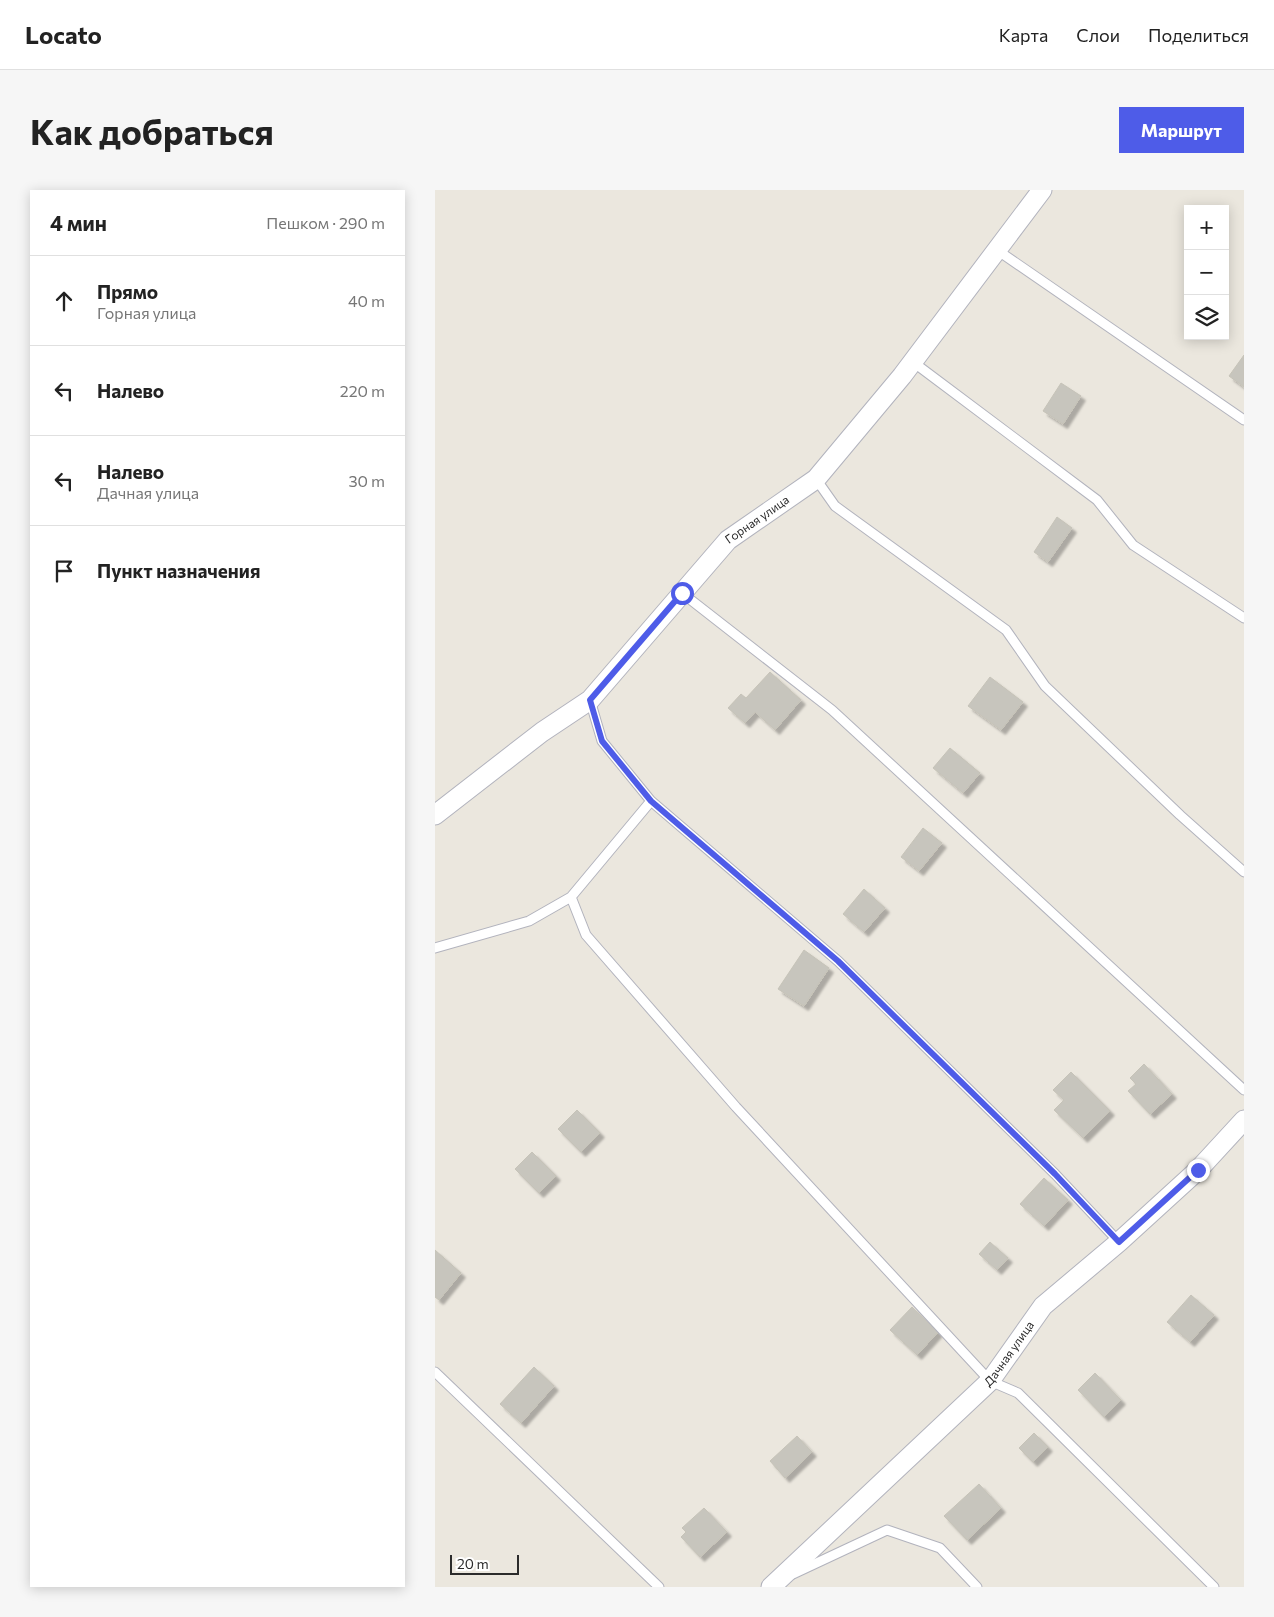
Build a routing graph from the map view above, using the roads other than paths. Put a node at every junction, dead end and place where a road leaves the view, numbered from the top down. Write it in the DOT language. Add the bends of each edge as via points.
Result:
graph roads {
  1 [pos="1042,190"];
  2 [pos="997,250"];
  3 [pos="913,362"];
  4 [pos="1244,420"];
  5 [pos="816,479"];
  6 [pos="682,593"];
  7 [pos="1244,618"];
  8 [pos="590,700"];
  9 [pos="651,801"];
  10 [pos="435,814"];
  11 [pos="1244,872"];
  12 [pos="571,897"];
  13 [pos="435,948"];
  14 [pos="1244,1090"];
  15 [pos="1244,1120"];
  16 [pos="1119,1242"];
  17 [pos="435,1372"];
  18 [pos="989,1381"];
  19 [pos="769,1586"];
  20 [pos="659,1587"];
  21 [pos="977,1587"];
  22 [pos="1214,1587"];
  1 -- 2 [label="street, Горная улица"];
  2 -- 3 [label="street, Горная улица"];
  2 -- 4 [label="lane"];
  3 -- 5 [label="street, Горная улица"];
  3 -- 7 [label="lane" via="1097,500 1133,545"];
  5 -- 6 [label="street, Горная улица" via="728,540"];
  5 -- 11 [label="lane" via="835,506 1006,630 1045,686"];
  6 -- 8 [label="street, Горная улица"];
  6 -- 14 [label="lane" via="833,710"];
  8 -- 9 [label="lane" via="602,741"];
  8 -- 10 [label="street, Горная улица" via="542,732"];
  9 -- 12 [label="lane"];
  9 -- 16 [label="lane" via="838,961 1055,1174"];
  12 -- 13 [label="lane" via="529,922"];
  12 -- 18 [label="lane" via="585,935 736,1108"];
  15 -- 16 [label="street, Дачная улица" via="1198,1170"];
  16 -- 18 [label="street, Дачная улица" via="1043,1306"];
  17 -- 20 [label="lane"];
  18 -- 19 [label="street, Дачная улица"];
  18 -- 22 [label="lane" via="1018,1393"];
  19 -- 21 [label="lane" via="887,1530 940,1548"];
}
